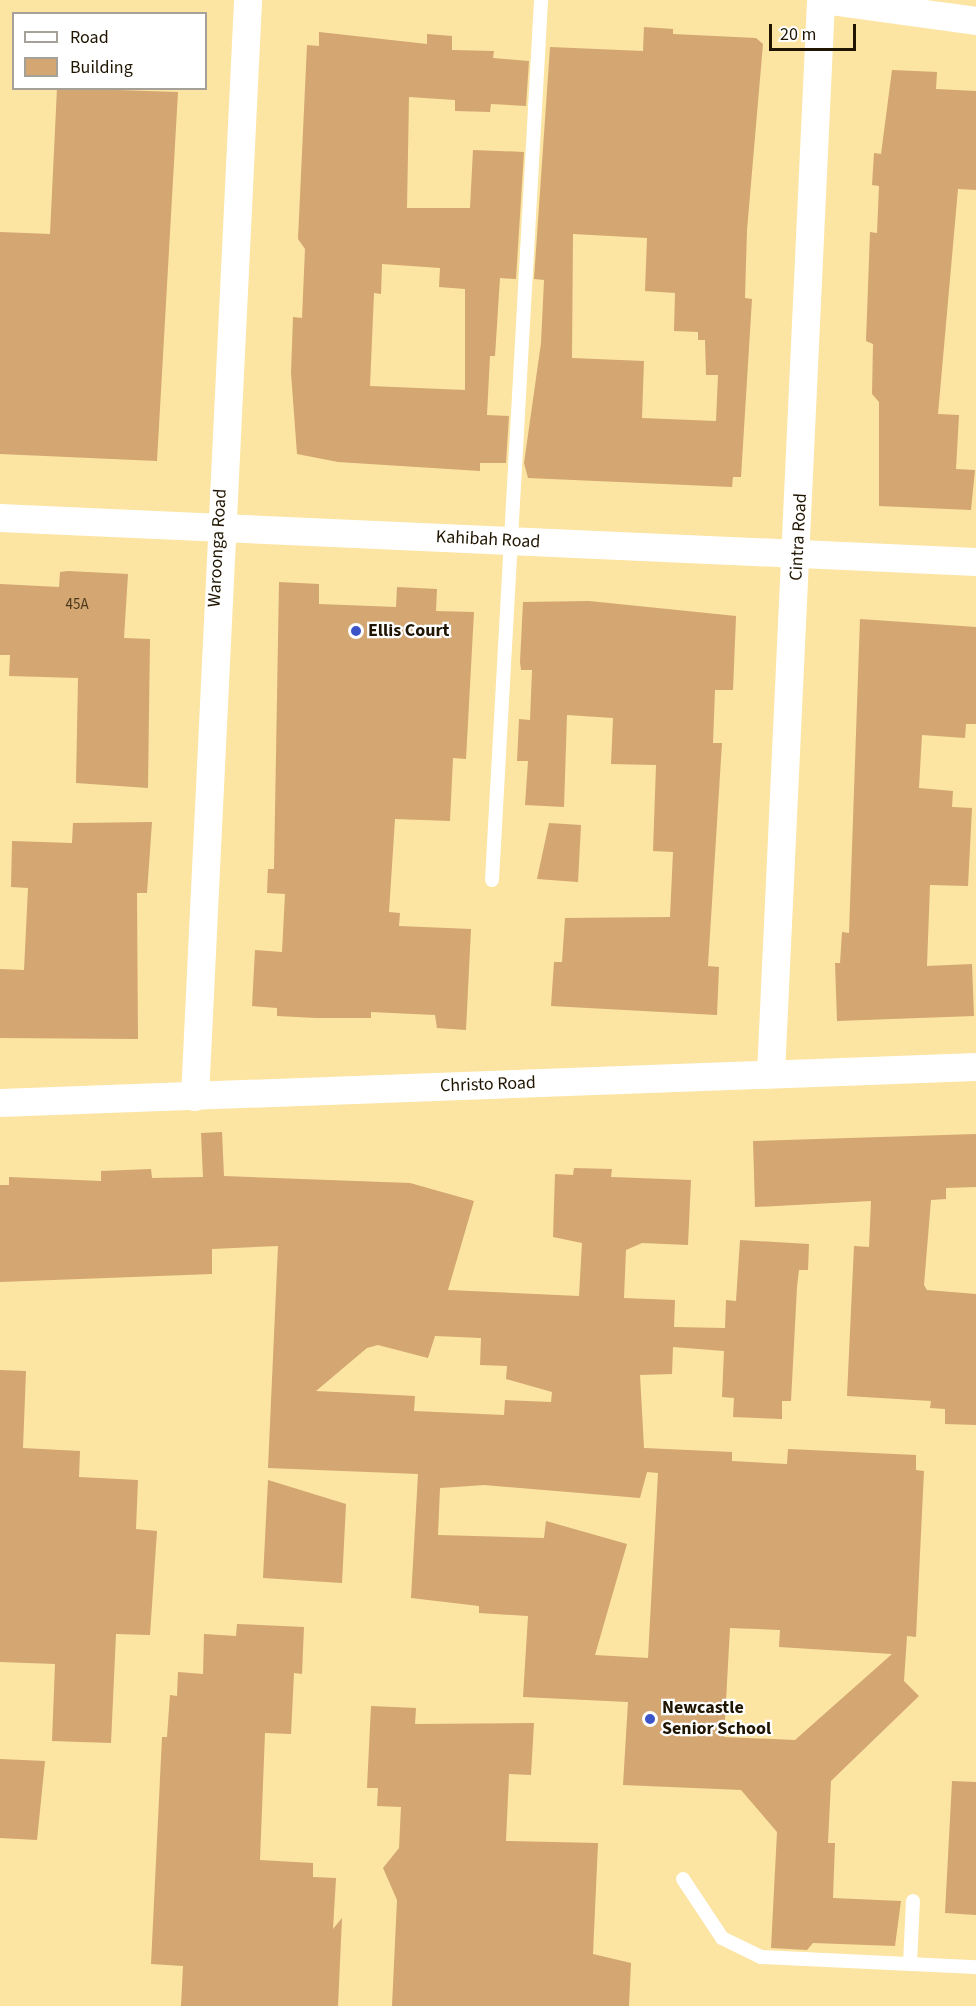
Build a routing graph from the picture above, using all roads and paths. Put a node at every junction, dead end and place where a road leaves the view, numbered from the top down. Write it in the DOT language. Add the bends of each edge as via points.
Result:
graph roads {
  1 [pos="248,0"];
  2 [pos="541,0"];
  3 [pos="822,0"];
  4 [pos="976,21"];
  5 [pos="0,518"];
  6 [pos="219,527"];
  7 [pos="511,542"];
  8 [pos="799,553"];
  9 [pos="976,562"];
  10 [pos="492,880"];
  11 [pos="976,1066"];
  12 [pos="771,1074"];
  13 [pos="195,1097"];
  14 [pos="0,1103"];
  15 [pos="683,1879"];
  16 [pos="913,1902"];
  17 [pos="910,1964"];
  18 [pos="976,1967"];
  1 -- 6 [label="street, Waroonga Road"];
  2 -- 7 [label="lane"];
  3 -- 4 [label="street"];
  3 -- 8 [label="street, Cintra Road"];
  5 -- 6 [label="street, Kahibah Road"];
  6 -- 7 [label="street, Kahibah Road"];
  6 -- 13 [label="street, Waroonga Road"];
  7 -- 8 [label="street, Kahibah Road"];
  7 -- 10 [label="lane"];
  8 -- 9 [label="street, Kahibah Road"];
  8 -- 12 [label="street, Cintra Road"];
  11 -- 12 [label="street, Christo Road"];
  12 -- 13 [label="street, Christo Road"];
  13 -- 14 [label="street, Christo Road"];
  15 -- 17 [label="lane" via="722,1938 762,1957"];
  16 -- 17 [label="lane"];
  17 -- 18 [label="lane"];
}
